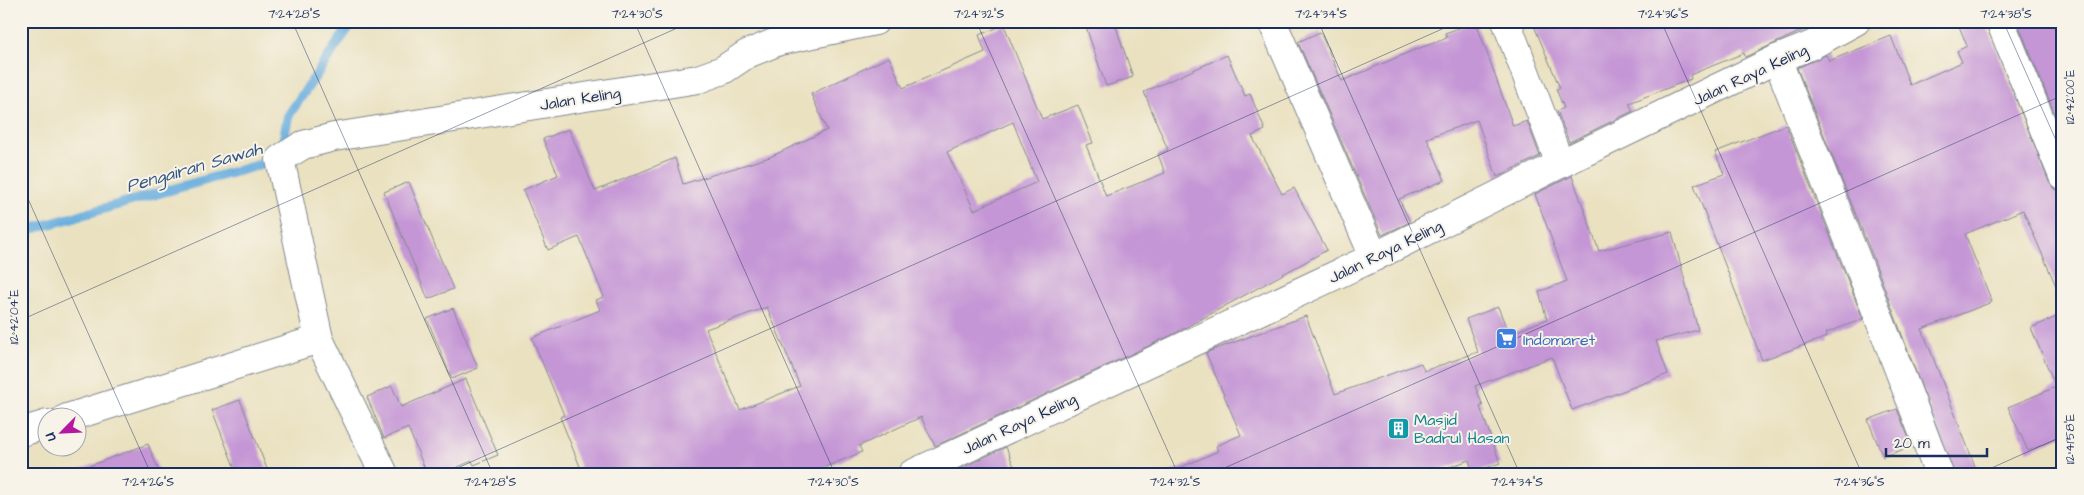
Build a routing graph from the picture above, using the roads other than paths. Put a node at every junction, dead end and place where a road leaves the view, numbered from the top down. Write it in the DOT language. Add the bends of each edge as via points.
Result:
graph roads {
  1 [pos="875,21"];
  2 [pos="1272,21"];
  3 [pos="1506,21"];
  4 [pos="1856,21"];
  5 [pos="2000,21"];
  6 [pos="1777,60"];
  7 [pos="1560,164"];
  8 [pos="2063,176"];
  9 [pos="1374,257"];
  10 [pos="319,339"];
  11 [pos="88,411"];
  12 [pos="38,427"];
  13 [pos="21,432"];
  14 [pos="384,474"];
  15 [pos="912,474"];
  16 [pos="1939,474"];
  1 -- 10 [label="street, Jalan Keling" via="779,41 698,79 303,145 280,159"];
  2 -- 9 [label="street"];
  3 -- 7 [label="street"];
  4 -- 6 [label="street, Jalan Raya Keling"];
  5 -- 8 [label="street"];
  6 -- 7 [label="street, Jalan Raya Keling"];
  6 -- 16 [label="street"];
  7 -- 9 [label="street, Jalan Raya Keling"];
  9 -- 15 [label="street, Jalan Raya Keling"];
  10 -- 11 [label="street"];
  10 -- 14 [label="street"];
  12 -- 13 [label="street"];
}
